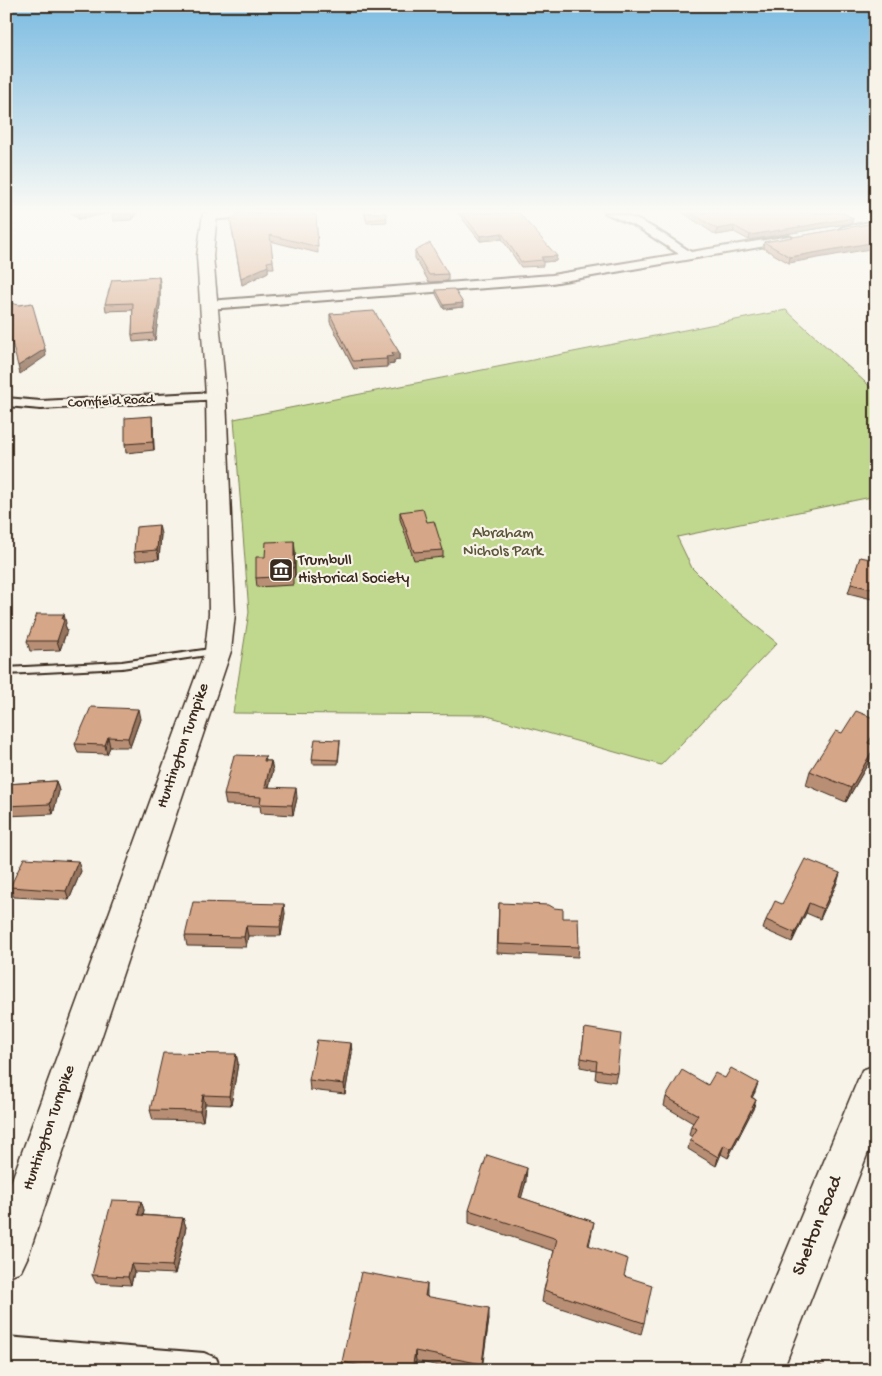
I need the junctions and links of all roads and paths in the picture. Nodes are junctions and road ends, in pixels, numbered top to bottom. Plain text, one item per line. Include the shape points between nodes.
1 (206, 277) edge
2 (552, 277) edge
3 (208, 305) junction
4 (216, 396) junction
5 (6, 402) edge
6 (218, 651) junction
7 (6, 671) edge
8 (876, 1082) edge
9 (6, 1256) edge
10 (6, 1354) edge
11 (204, 1370) edge
12 (760, 1370) edge

1 - 3 main road, Huntington Turnpike
2 - 3 street via 514,283
3 - 4 main road, Huntington Turnpike
4 - 5 street, Cornfield Road via 41,405
4 - 6 main road, Huntington Turnpike via 222,614
6 - 7 lane via 122,665
6 - 9 main road, Huntington Turnpike
8 - 12 main road, Shelton Road
10 - 11 street

